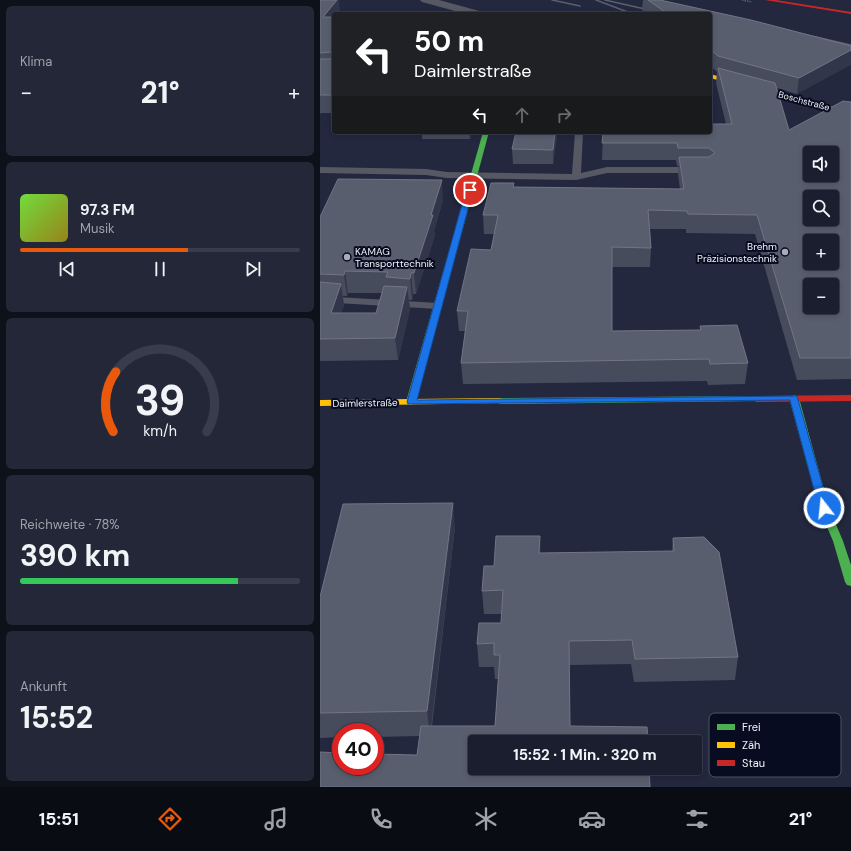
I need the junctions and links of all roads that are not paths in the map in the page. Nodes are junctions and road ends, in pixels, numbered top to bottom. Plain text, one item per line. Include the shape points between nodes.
1 (426, 0) edge
2 (767, 0) edge
3 (471, 12) edge
4 (851, 13) edge
5 (712, 77) edge
6 (851, 114) edge
7 (485, 134) edge
8 (579, 134) edge
9 (320, 170) edge
10 (700, 170) edge
11 (474, 176) junction
12 (576, 177) junction
13 (320, 299) edge
14 (438, 306) junction
15 (794, 398) junction
16 (851, 398) edge
17 (412, 402) junction
18 (320, 403) edge
19 (844, 540) edge
20 (851, 582) edge

1 - 3 street
2 - 4 street
5 - 6 street, Boschstraße
7 - 11 street
8 - 12 lane
9 - 11 lane via 426,172
10 - 12 lane via 607,170
11 - 12 lane
11 - 14 street
13 - 14 lane
14 - 17 street
15 - 16 street, Daimlerstraße
15 - 17 street, Daimlerstraße
15 - 19 street via 824,508
17 - 18 street, Daimlerstraße
19 - 20 street

